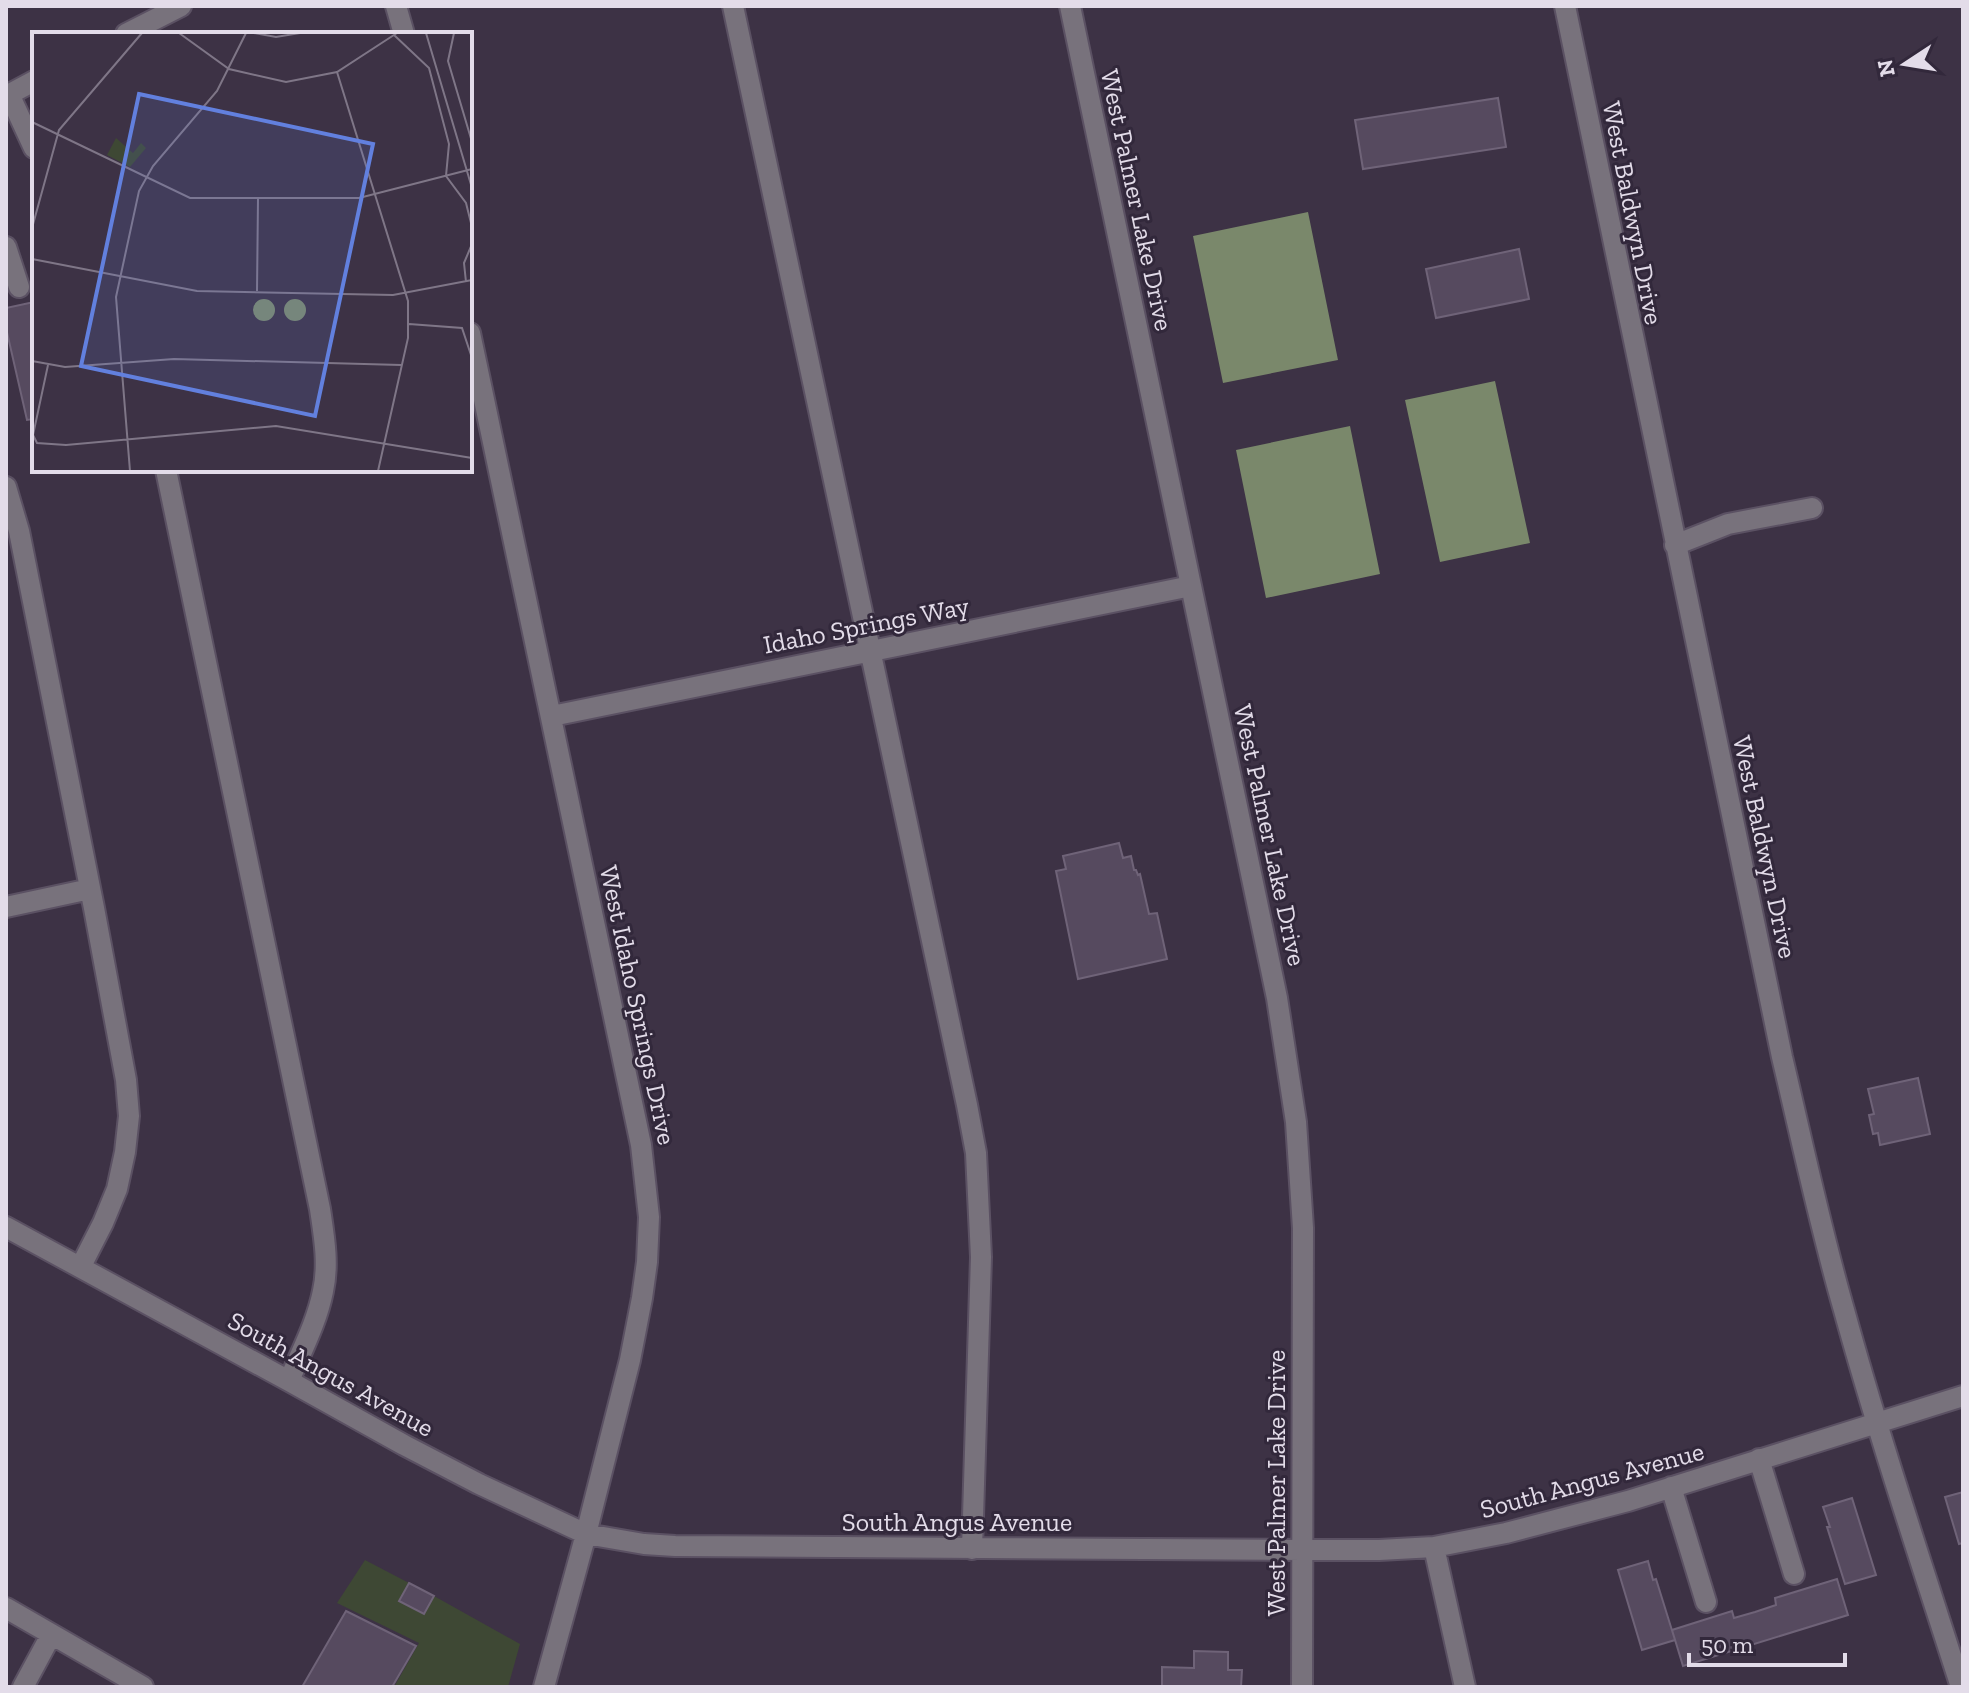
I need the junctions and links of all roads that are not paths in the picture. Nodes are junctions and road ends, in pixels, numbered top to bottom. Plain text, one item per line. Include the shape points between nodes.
1 (181, 6) edge
2 (396, 6) edge
3 (733, 6) edge
4 (1070, 6) edge
5 (1565, 6) edge
6 (130, 32) edge
7 (403, 32) edge
8 (32, 82) edge
9 (8, 95) edge
10 (32, 144) edge
11 (6, 247) edge
12 (20, 287) edge
13 (472, 342) edge
14 (166, 472) edge
15 (6, 487) edge
16 (1812, 508) dead end
17 (1675, 545) junction
18 (1191, 586) junction
19 (869, 650) junction
20 (552, 716) junction
21 (90, 889) junction
22 (6, 907) edge
23 (6, 1227) edge
24 (81, 1266) junction
25 (289, 1381) junction
26 (1963, 1396) edge
27 (1877, 1422) junction
28 (1759, 1459) junction
29 (1671, 1487) junction
30 (586, 1534) junction
31 (1434, 1547) junction
32 (972, 1549) junction
33 (1302, 1550) junction
34 (1794, 1574) dead end
35 (1706, 1602) dead end
36 (6, 1608) edge
37 (51, 1635) junction
38 (23, 1687) edge
39 (143, 1687) edge
40 (544, 1687) edge
41 (1302, 1687) edge
42 (1465, 1687) edge
43 (1961, 1687) edge

1 - 6 street
2 - 7 street
3 - 19 street
4 - 18 street, West Palmer Lake Drive
5 - 17 street, West Baldwyn Drive
8 - 9 street
9 - 10 street
11 - 12 street
13 - 20 street, West Idaho Springs Drive
14 - 25 street via 325,1245 323,1293
15 - 21 street
16 - 17 street via 1728,524
17 - 27 street, West Baldwyn Drive via 1785,1071 1835,1278
18 - 19 street, Idaho Springs Way
18 - 33 street, West Palmer Lake Drive via 1277,998 1296,1122 1303,1228
19 - 20 street, Idaho Springs Way
19 - 32 street via 976,1153 981,1257
20 - 30 street, West Idaho Springs Drive via 641,1145 649,1217 630,1360
21 - 22 street
21 - 24 street via 129,1116 117,1189
23 - 24 street, South Angus Avenue
24 - 25 street, South Angus Avenue
25 - 30 street, South Angus Avenue via 479,1484
26 - 27 street, South Angus Avenue
27 - 28 street, South Angus Avenue
27 - 43 street, West Baldwyn Drive
28 - 29 street, South Angus Avenue
28 - 34 street
29 - 31 street, South Angus Avenue via 1564,1519
29 - 35 street
30 - 32 street, South Angus Avenue via 675,1546
30 - 40 street, West Idaho Springs Drive
31 - 33 street, South Angus Avenue
31 - 42 street
32 - 33 street, South Angus Avenue
33 - 41 street, West Palmer Lake Drive
36 - 37 street
37 - 38 street
37 - 39 street

